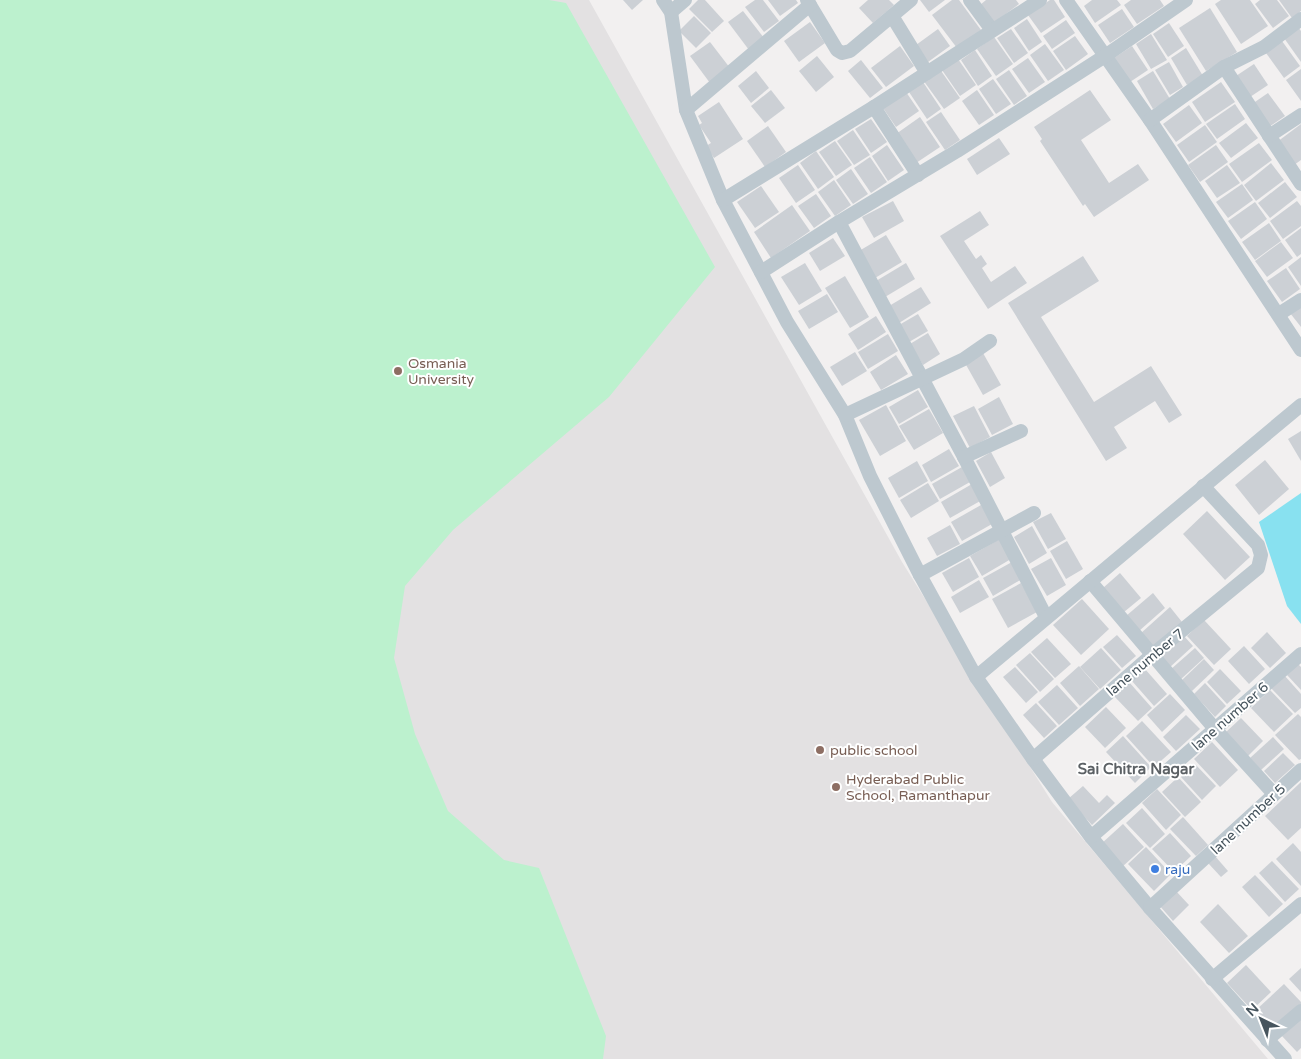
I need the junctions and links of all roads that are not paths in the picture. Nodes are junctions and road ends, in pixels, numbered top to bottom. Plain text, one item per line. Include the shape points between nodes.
1 (663, 0) edge
2 (685, 0) edge
3 (970, 0) edge
4 (1040, 0) edge
5 (1066, 0) edge
6 (808, 2) edge
7 (905, 2) edge
8 (1177, 2) edge
9 (671, 12) junction
10 (892, 16) junction
11 (1301, 19) edge
12 (992, 30) junction
13 (1105, 56) junction
14 (1224, 67) junction
15 (927, 73) junction
16 (874, 107) junction
17 (686, 110) junction
18 (1301, 115) edge
19 (1150, 120) junction
20 (1269, 136) junction
21 (918, 175) junction
22 (1301, 184) edge
23 (723, 200) junction
24 (840, 222) junction
25 (761, 272) junction
26 (1301, 300) edge
27 (1279, 314) junction
28 (990, 341) dead end
29 (1301, 350) edge
30 (922, 378) junction
31 (1301, 405) edge
32 (845, 416) junction
33 (1020, 431) dead end
34 (964, 457) junction
35 (1203, 486) junction
36 (1034, 513) dead end
37 (1001, 530) junction
38 (920, 575) junction
39 (1090, 581) junction
40 (1046, 617) junction
41 (1301, 654) edge
42 (1152, 655) junction
43 (976, 677) junction
44 (1215, 729) junction
45 (1033, 759) junction
46 (1301, 770) edge
47 (1274, 794) junction
48 (1091, 837) junction
49 (1301, 904) edge
50 (1150, 908) junction
51 (1212, 979) junction
52 (1301, 1011) edge
53 (1267, 1040) junction
54 (1285, 1059) edge

1 - 9 street
2 - 9 street
3 - 12 street
4 - 12 street
5 - 13 street
6 - 10 street via 842,53 850,52
6 - 17 street
7 - 10 street
8 - 13 street
9 - 17 street
10 - 15 street
11 - 14 street via 1264,47
12 - 15 street
13 - 19 street
13 - 21 street
14 - 19 street
14 - 20 street
15 - 16 street
16 - 21 street
16 - 23 street
17 - 23 street
18 - 20 street
19 - 27 street
20 - 22 street
21 - 24 street
23 - 25 street
24 - 25 street
24 - 30 street
25 - 32 street via 787,322
26 - 27 street
27 - 29 street
28 - 30 street via 964,359
30 - 32 street
30 - 34 street
31 - 35 street
32 - 38 street via 870,476
33 - 34 street
34 - 37 street
35 - 39 street
35 - 42 street, lane number 7 via 1258,545 1261,555 1258,568
36 - 37 street
37 - 38 street
37 - 40 street
38 - 43 street
39 - 40 street
39 - 42 street
40 - 43 street
41 - 44 street, lane number 6
42 - 44 street
42 - 45 street, lane number 7
43 - 45 street
44 - 47 street
44 - 48 street, lane number 6
45 - 48 street
46 - 47 street, lane number 5
47 - 50 street, lane number 5
48 - 50 street
49 - 51 street
50 - 51 street
51 - 53 street
52 - 53 street
53 - 54 street

